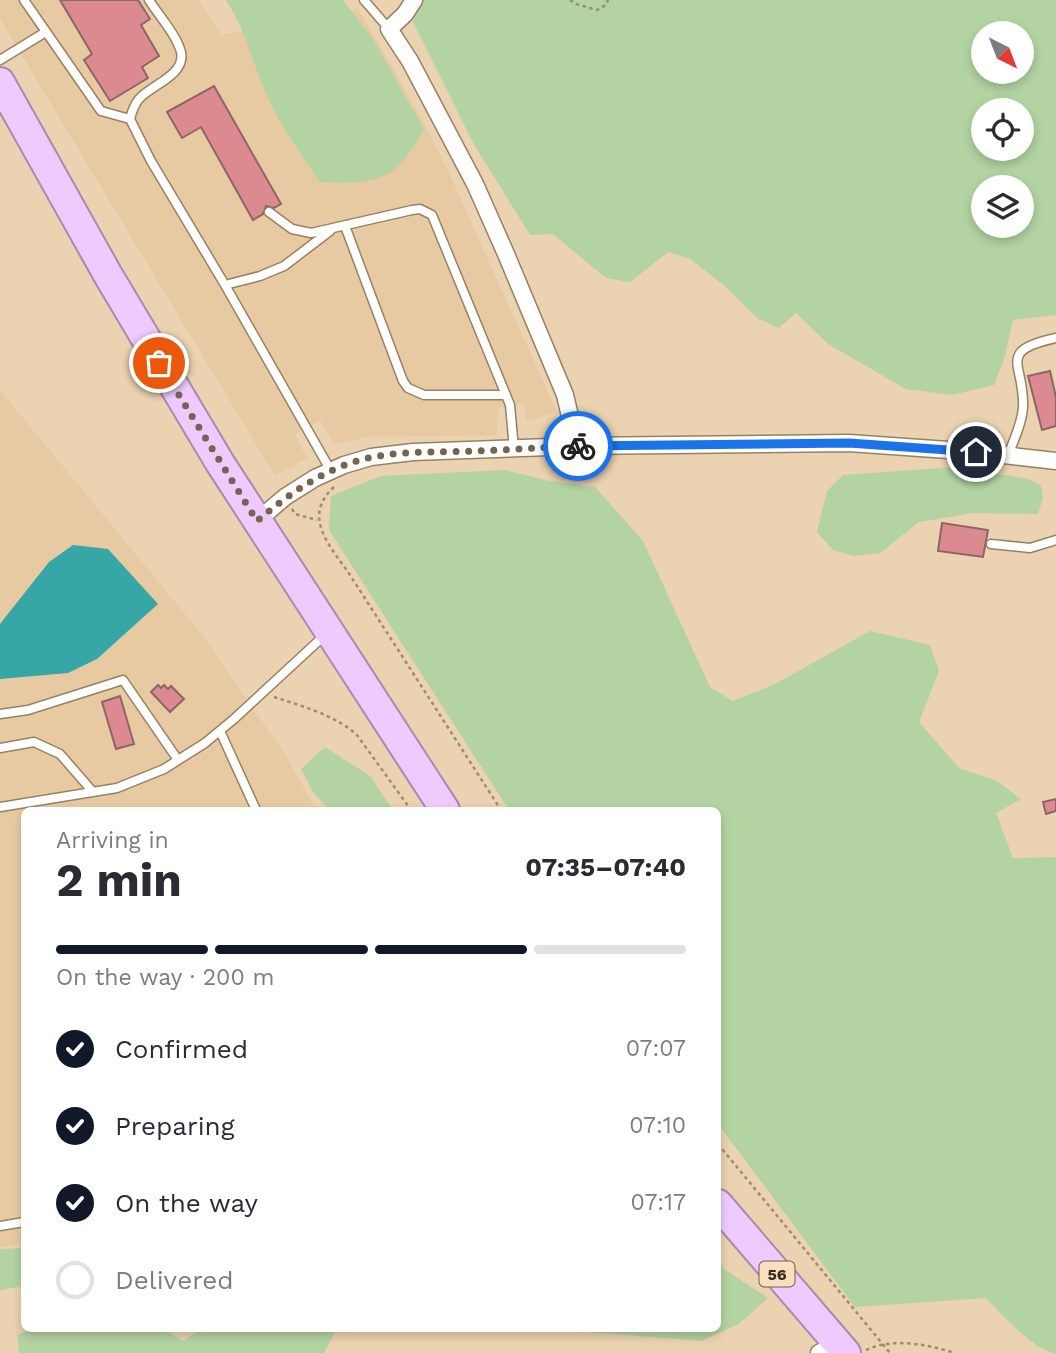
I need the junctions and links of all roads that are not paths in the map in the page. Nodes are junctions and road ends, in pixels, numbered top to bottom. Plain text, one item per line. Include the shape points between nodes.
1 (24, 0) edge
2 (149, 0) edge
3 (364, 0) edge
4 (414, 0) edge
5 (389, 29) junction
6 (44, 33) junction
7 (0, 60) edge
8 (0, 82) edge
9 (130, 119) junction
10 (269, 212) dead end
11 (345, 226) junction
12 (332, 229) junction
13 (225, 285) junction
14 (1056, 338) edge
15 (506, 395) junction
16 (577, 446) junction
17 (514, 449) junction
18 (1008, 455) junction
19 (1056, 461) edge
20 (331, 471) junction
21 (257, 521) junction
22 (1056, 540) edge
23 (991, 544) dead end
24 (328, 632) junction
25 (0, 714) edge
26 (220, 731) junction
27 (0, 748) edge
28 (178, 760) junction
29 (93, 792) junction
30 (0, 807) edge
31 (255, 807) edge
32 (443, 807) edge
33 (721, 1208) edge
34 (21, 1222) edge
35 (0, 1226) edge
36 (840, 1351) edge

1 - 6 lane
2 - 9 lane via 178,44 181,63 141,97
3 - 5 lane
4 - 5 street
5 - 16 street via 491,219 565,395
6 - 7 lane
6 - 9 lane via 101,111
8 - 21 highway via 159,363
9 - 13 lane
10 - 12 lane via 299,232
11 - 12 lane
11 - 15 lane via 408,388 424,395
11 - 15 lane via 412,209 432,215
12 - 13 lane via 284,266
13 - 20 lane
14 - 18 lane via 1025,347 1017,358 1023,408
15 - 17 lane
16 - 17 street
16 - 18 street via 849,443
17 - 20 street via 371,457
18 - 19 street
20 - 21 street via 285,497
21 - 24 highway
22 - 23 lane via 1030,548
24 - 26 lane
24 - 32 highway
25 - 28 lane via 28,710 123,680
26 - 28 lane
26 - 31 lane
27 - 29 lane via 34,743 60,754
28 - 29 lane via 117,788
29 - 30 lane
33 - 36 highway, 56
34 - 35 lane

